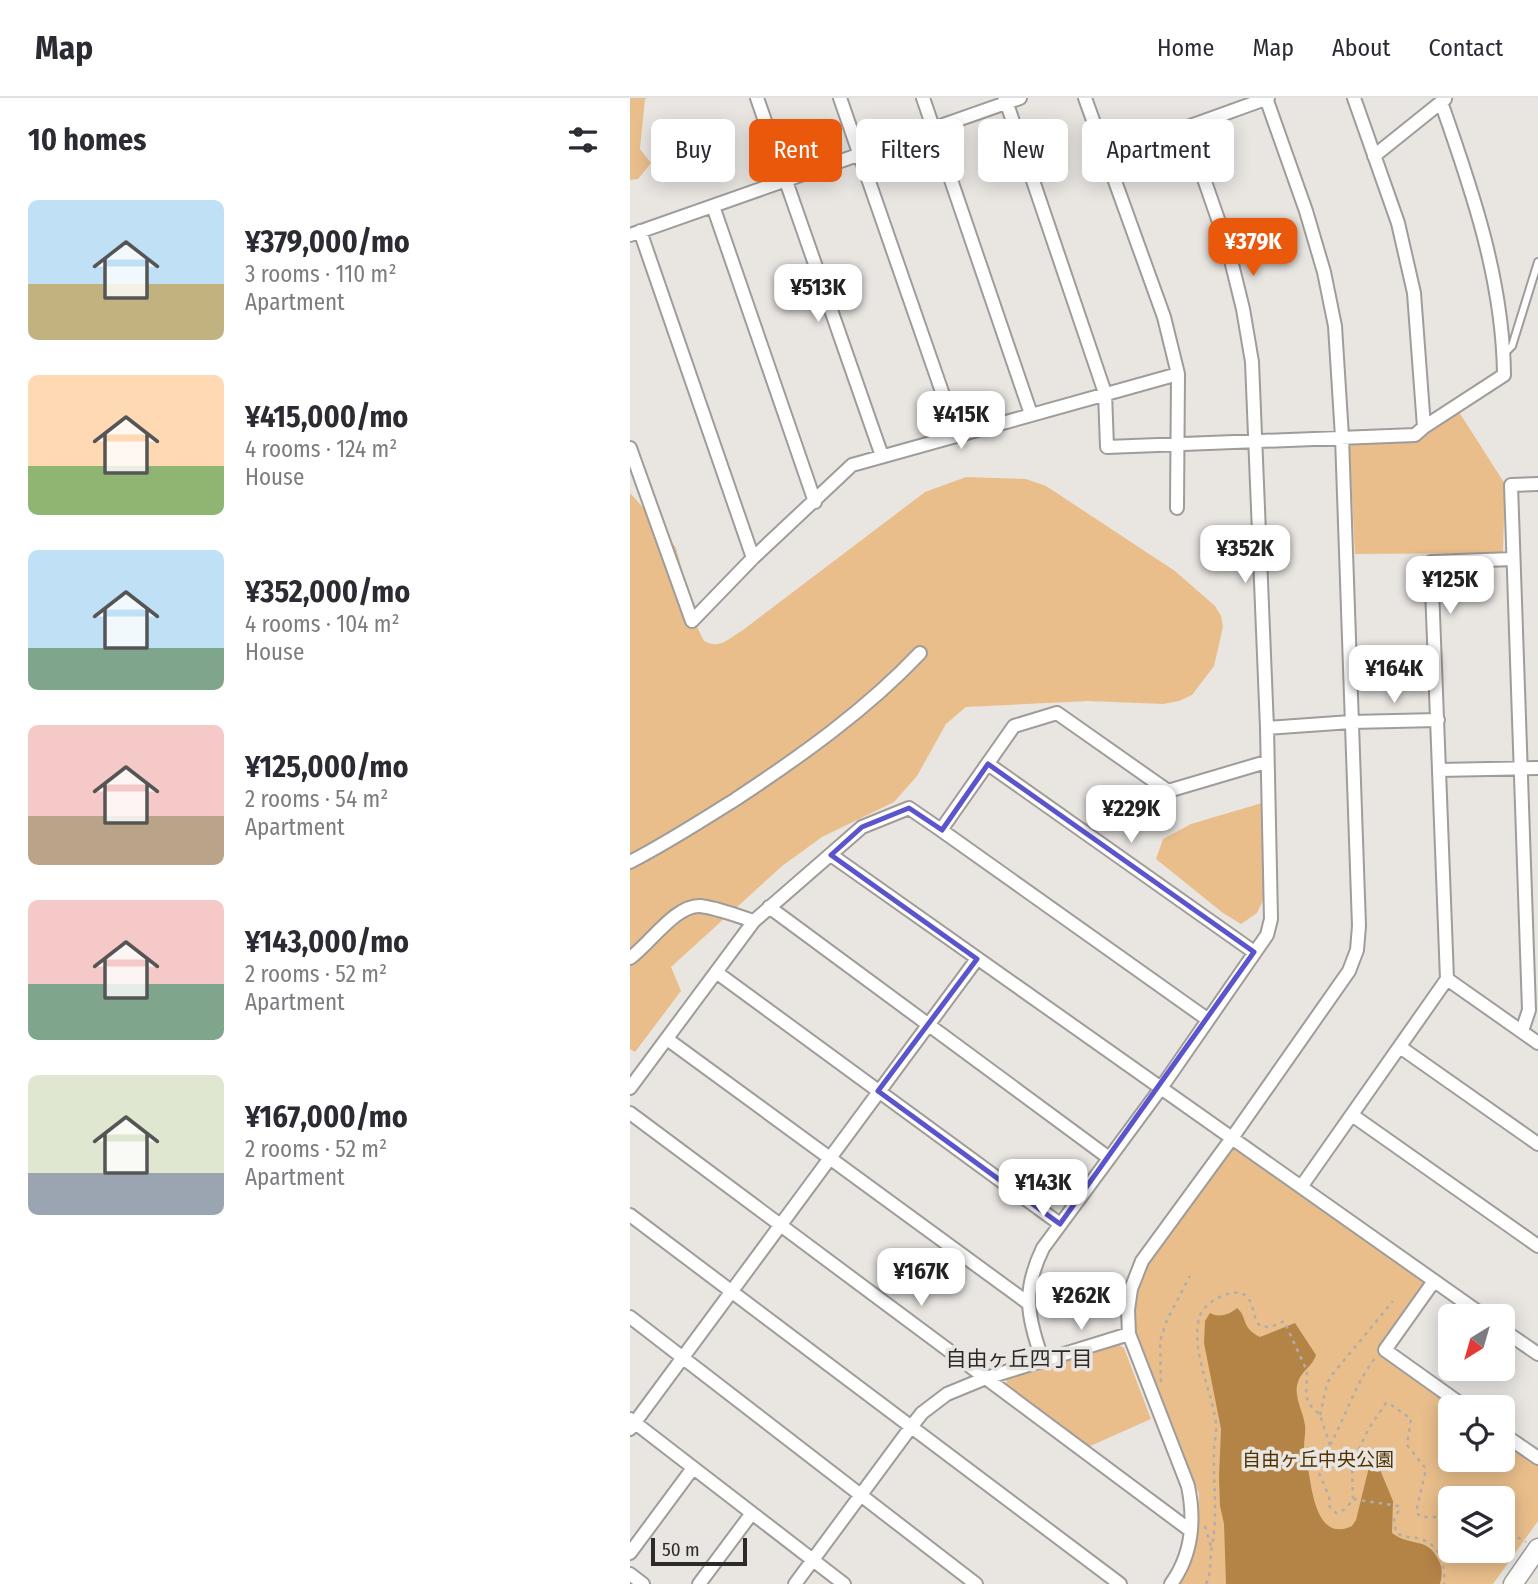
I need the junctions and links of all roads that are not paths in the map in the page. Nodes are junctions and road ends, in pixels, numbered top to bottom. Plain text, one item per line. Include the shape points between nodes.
1 (757, 98) edge
2 (840, 98) edge
3 (923, 98) edge
4 (1020, 98) edge
5 (1085, 98) edge
6 (1266, 98) edge
7 (1354, 98) edge
8 (1006, 100) edge
9 (1443, 100) edge
10 (764, 119) edge
11 (930, 119) edge
12 (956, 119) edge
13 (1093, 119) edge
14 (1208, 119) edge
15 (856, 143) edge
16 (1374, 156) junction
17 (780, 182) edge
18 (787, 182) edge
19 (870, 182) edge
20 (952, 182) edge
21 (1116, 182) edge
22 (1205, 182) edge
23 (713, 206) junction
24 (635, 233) edge
25 (1538, 262) edge
26 (1504, 355) junction
27 (1178, 374) junction
28 (1105, 393) junction
29 (1031, 414) junction
30 (1424, 427) junction
31 (957, 435) junction
32 (1342, 437) junction
33 (1256, 441) junction
34 (1178, 444) junction
35 (630, 448) edge
36 (882, 456) junction
37 (1538, 484) edge
38 (815, 502) junction
39 (1177, 508) dead end
40 (753, 558) junction
41 (1513, 559) junction
42 (920, 653) dead end
43 (1438, 720) junction
44 (1352, 722) junction
45 (1267, 728) junction
46 (1266, 762) junction
47 (988, 764) junction
48 (1521, 768) junction
49 (1538, 768) edge
50 (1439, 770) junction
51 (942, 830) junction
52 (831, 855) junction
53 (630, 862) edge
54 (769, 907) junction
55 (754, 921) junction
56 (1254, 952) junction
57 (630, 958) edge
58 (977, 959) junction
59 (716, 972) junction
60 (1447, 979) junction
61 (1207, 1019) junction
62 (928, 1025) junction
63 (1521, 1031) junction
64 (667, 1039) junction
65 (1538, 1043) edge
66 (1400, 1047) junction
67 (1161, 1087) junction
68 (630, 1088) edge
69 (878, 1091) junction
70 (630, 1112) edge
71 (1352, 1115) junction
72 (1232, 1138) junction
73 (1538, 1144) edge
74 (828, 1158) junction
75 (1109, 1158) junction
76 (1301, 1187) junction
77 (630, 1215) edge
78 (780, 1224) junction
79 (1060, 1224) junction
80 (1538, 1247) edge
81 (1434, 1281) junction
82 (731, 1291) junction
83 (1028, 1303) junction
84 (1467, 1304) edge
85 (630, 1317) edge
86 (1129, 1334) junction
87 (1516, 1338) edge
88 (1538, 1354) edge
89 (683, 1356) junction
90 (1043, 1361) junction
91 (986, 1378) junction
92 (1448, 1395) edge
93 (632, 1423) edge
94 (911, 1427) junction
95 (1515, 1442) edge
96 (1538, 1458) edge
97 (693, 1468) junction
98 (860, 1494) junction
99 (752, 1513) junction
100 (1191, 1531) junction
101 (1537, 1549) edge
102 (630, 1553) edge
103 (813, 1560) junction
104 (630, 1574) edge
105 (643, 1584) edge
106 (699, 1584) edge
107 (795, 1584) edge
108 (844, 1584) edge
109 (976, 1584) edge
110 (1119, 1584) edge
111 (1171, 1584) edge
112 (1513, 1584) edge

1 - 10 street
2 - 15 street
3 - 11 street
4 - 8 street
5 - 13 street
6 - 14 street
6 - 32 street via 1324,272 1335,326
7 - 16 street
8 - 12 street
8 - 28 street
9 - 16 street
9 - 26 street via 1488,249
16 - 30 street via 1398,223 1414,293
17 - 23 street
18 - 36 street
19 - 31 street
20 - 29 street
21 - 27 street via 1164,317
22 - 33 street via 1243,309 1252,362
23 - 24 street
23 - 38 street
24 - 40 street
25 - 26 lane via 1512,346
26 - 30 street via 1504,375
27 - 28 street
27 - 34 street
28 - 29 street
28 - 34 street via 1107,447
29 - 31 street
30 - 32 street via 1415,435
31 - 36 street
32 - 33 street
32 - 44 street
33 - 34 street
33 - 45 street
34 - 39 street
35 - 40 street via 692,621
36 - 38 street via 852,466
37 - 41 street via 1511,485
38 - 40 street
41 - 43 street via 1431,562
41 - 48 street
42 - 53 street via 856,713 782,767 667,844
43 - 44 street
43 - 50 street
44 - 45 street
44 - 72 street via 1357,950 1349,971
45 - 46 street
46 - 47 street via 1168,792 1057,713 1014,726
46 - 56 street via 1271,919 1267,935
47 - 51 street
47 - 56 street
48 - 49 street
48 - 50 street
48 - 63 street via 1529,1010
50 - 60 street
51 - 52 street via 909,808 862,827
51 - 61 street
52 - 54 street
52 - 58 street
54 - 55 street
54 - 62 street
55 - 57 street via 699,906 682,909
55 - 59 street
56 - 61 street
58 - 62 street
58 - 67 street
59 - 64 street
59 - 69 street
60 - 63 street
60 - 66 street
61 - 67 street
62 - 69 street
62 - 75 street
63 - 65 street
64 - 68 street
64 - 74 street
66 - 71 street
66 - 73 street
67 - 72 street
67 - 75 street
69 - 74 street
69 - 79 street
70 - 78 street
71 - 76 street
71 - 80 street
72 - 76 street
72 - 86 street via 1142,1262 1131,1289
74 - 78 street
74 - 83 street
75 - 79 street
76 - 81 street
77 - 82 street
78 - 82 street
78 - 91 street
79 - 83 street via 1036,1264
81 - 84 street
81 - 92 street via 1385,1350
82 - 89 street
82 - 94 street
83 - 90 street
85 - 89 street
86 - 90 street
86 - 100 street via 1188,1486
87 - 88 street
89 - 93 street
89 - 98 street
90 - 91 street
91 - 94 street via 947,1394
91 - 100 street
93 - 97 street
94 - 98 street
94 - 110 street
95 - 96 street
97 - 99 street
97 - 102 street
98 - 103 street
98 - 109 street
99 - 103 street
99 - 106 street
100 - 111 street via 1184,1564
101 - 112 street
103 - 107 street
103 - 108 street
104 - 105 street

